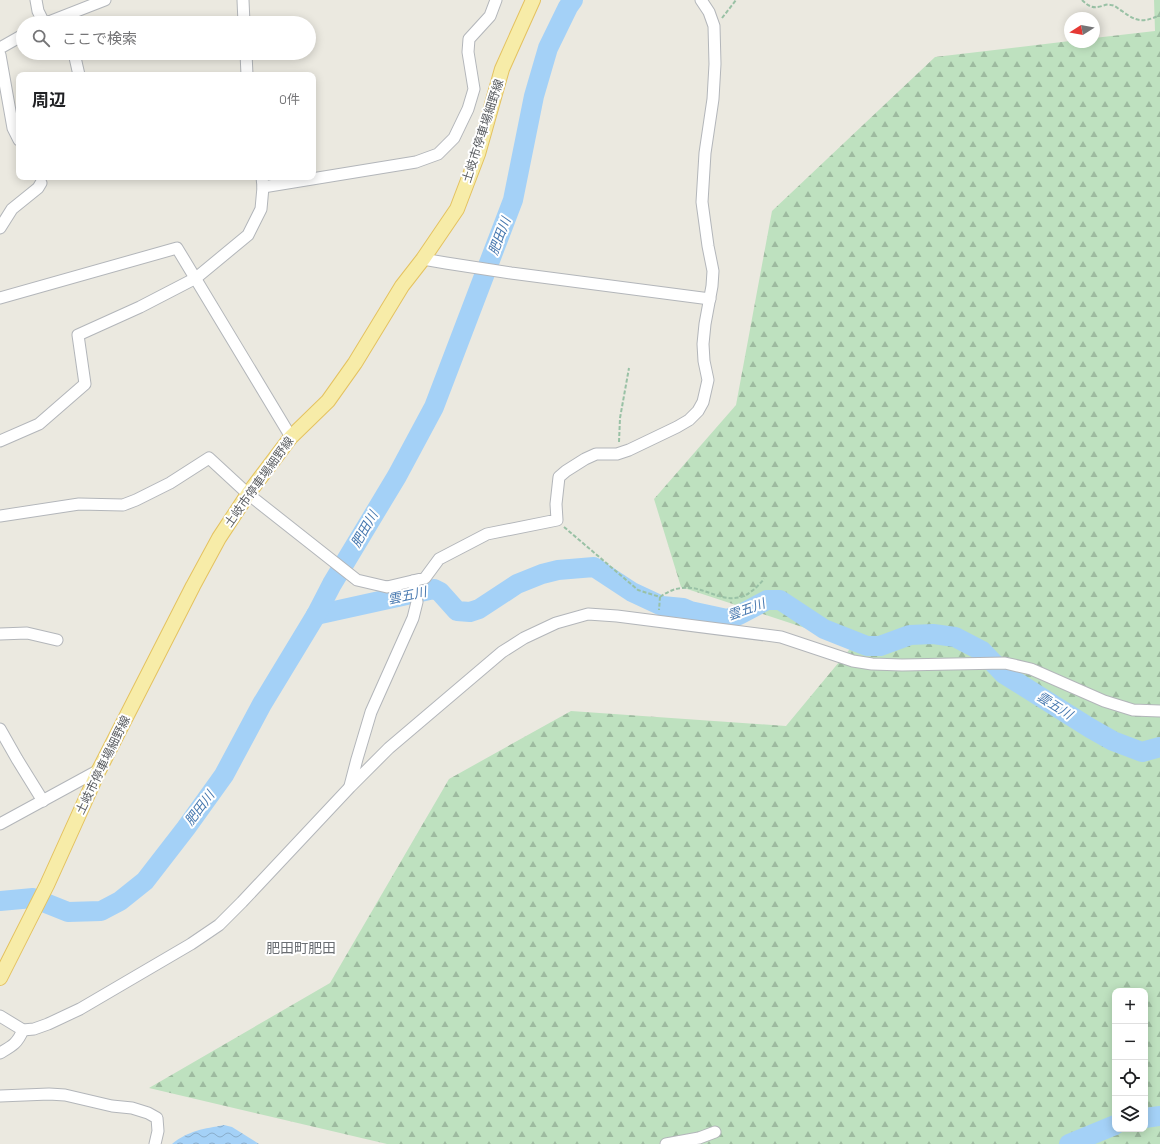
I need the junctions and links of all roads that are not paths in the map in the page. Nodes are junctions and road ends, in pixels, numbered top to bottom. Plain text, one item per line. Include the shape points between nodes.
1 (36, 0) edge
2 (105, 0) edge
3 (244, 0) edge
4 (496, 0) edge
5 (533, 0) edge
6 (700, 0) edge
7 (41, 16) edge
8 (73, 16) edge
9 (244, 16) edge
10 (16, 39) edge
11 (0, 48) edge
12 (0, 56) edge
13 (76, 60) edge
14 (246, 60) edge
15 (78, 72) edge
16 (247, 72) edge
17 (16, 134) edge
18 (316, 175) edge
19 (42, 180) edge
20 (277, 180) edge
21 (262, 182) edge
22 (0, 228) edge
23 (423, 259) junction
24 (196, 278) junction
25 (0, 298) edge
26 (710, 299) junction
27 (290, 437) junction
28 (0, 441) edge
29 (248, 494) junction
30 (0, 516) edge
31 (414, 583) junction
32 (0, 634) edge
33 (57, 640) dead end
34 (1160, 711) edge
35 (0, 729) edge
36 (99, 770) junction
37 (350, 787) junction
38 (43, 800) junction
39 (0, 824) edge
40 (0, 978) edge
41 (0, 1016) edge
42 (23, 1030) junction
43 (0, 1053) edge
44 (0, 1096) edge
45 (715, 1132) dead end
46 (155, 1144) edge
47 (666, 1144) edge

1 - 7 street
2 - 8 street
3 - 9 street
4 - 18 street via 490,16 469,39 468,52 474,89 468,109 454,138 438,154 416,162
5 - 23 main road, 土岐市停車場細野線 via 502,69 478,154 457,209
6 - 26 street via 709,12 714,26 713,99 705,153 702,202 713,271
10 - 11 street
12 - 17 street
13 - 15 street
14 - 16 street
19 - 22 street via 38,188 12,209
20 - 21 street
21 - 24 street via 261,209 248,235
23 - 26 street
23 - 27 main road, 土岐市停車場細野線 via 402,286 355,363 328,401
24 - 25 street via 177,248
24 - 27 street
24 - 28 street via 78,335 85,384 39,424
26 - 31 street via 703,344 708,380 703,402 689,420 629,450 596,454 585,459 559,477 557,520 487,534 439,559 425,578
27 - 29 main road, 土岐市停車場細野線
29 - 30 street via 209,458 170,483 123,505 79,504
29 - 31 street via 357,580 387,588
29 - 36 main road, 土岐市停車場細野線 via 215,545
31 - 37 street via 417,602 413,618 371,712
32 - 33 street via 27,632
34 - 37 street via 1133,710 1104,701 1031,669 1005,663 872,664 853,661 781,637 588,614 556,623 502,652 389,748
35 - 38 street
36 - 38 street
36 - 40 main road, 土岐市停車場細野線
37 - 42 street via 219,925 80,1010 34,1029
38 - 39 street
41 - 42 street
42 - 43 street via 19,1040
44 - 46 street via 65,1095 148,1113 157,1118
45 - 47 street via 699,1138

